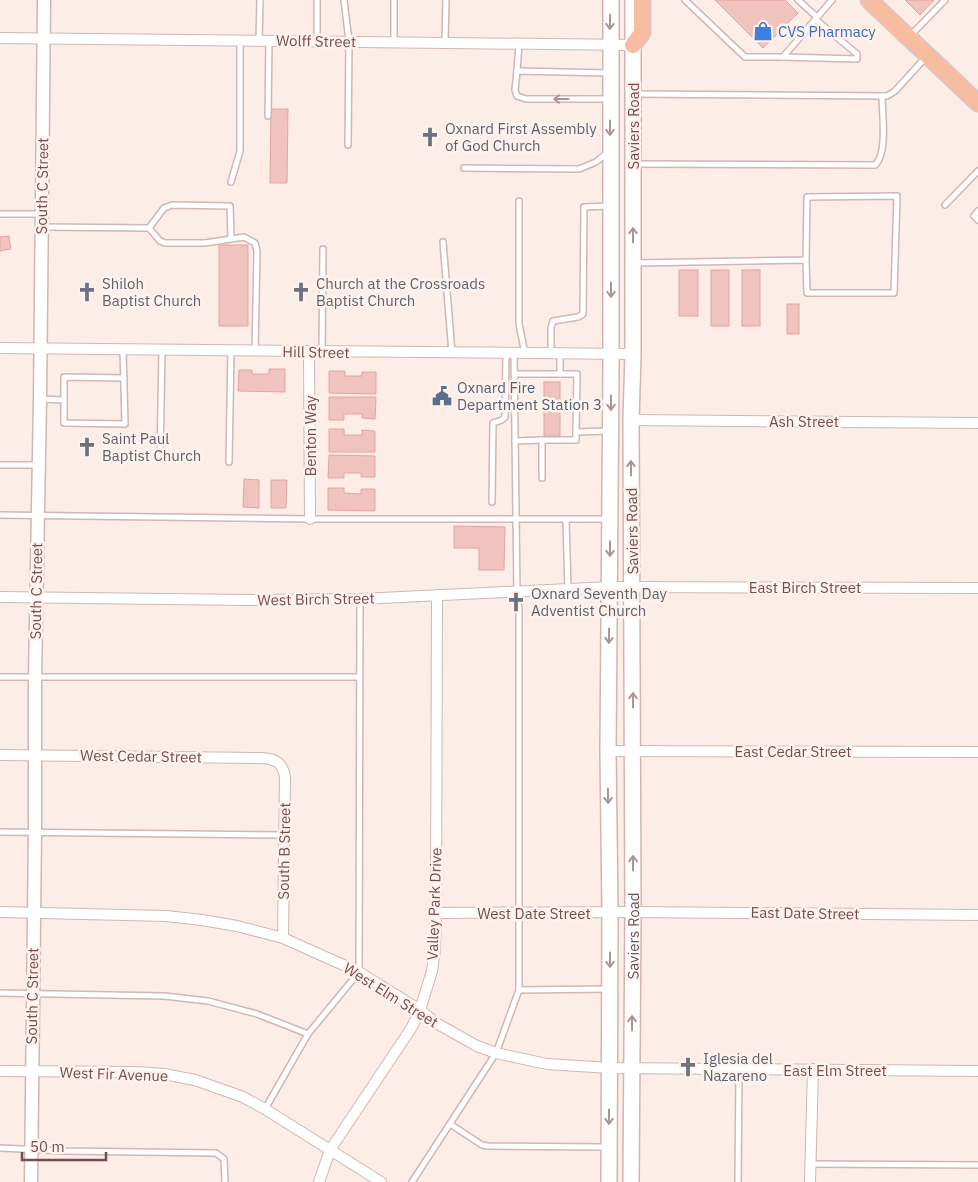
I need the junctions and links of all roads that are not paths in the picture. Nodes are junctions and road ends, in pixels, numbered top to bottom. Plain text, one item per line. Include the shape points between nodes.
1 (44, 0) edge
2 (260, 0) edge
3 (318, 0) edge
4 (344, 0) edge
5 (394, 0) edge
6 (446, 0) edge
7 (611, 0) edge
8 (633, 0) edge
9 (642, 0) edge
10 (798, 0) edge
11 (832, 0) edge
12 (869, 0) edge
13 (944, 0) edge
14 (688, 1) edge
15 (816, 18) junction
16 (909, 37) junction
17 (0, 38) edge
18 (44, 38) junction
19 (240, 40) junction
20 (264, 41) junction
21 (317, 41) junction
22 (349, 41) junction
23 (394, 42) junction
24 (446, 42) junction
25 (519, 43) junction
26 (610, 44) junction
27 (632, 45) junction
28 (928, 55) junction
29 (783, 57) junction
30 (517, 71) junction
31 (610, 73) junction
32 (633, 94) junction
33 (882, 96) junction
34 (610, 99) junction
35 (978, 103) edge
36 (268, 116) dead end
37 (348, 145) dead end
38 (610, 150) junction
39 (632, 164) junction
40 (464, 168) dead end
41 (978, 171) edge
42 (231, 182) dead end
43 (519, 201) dead end
44 (945, 205) dead end
45 (610, 206) junction
46 (978, 211) edge
47 (0, 214) edge
48 (978, 220) edge
49 (42, 221) junction
50 (150, 228) junction
51 (231, 238) junction
52 (443, 242) dead end
53 (323, 249) dead end
54 (806, 260) junction
55 (632, 263) junction
56 (0, 348) edge
57 (40, 349) junction
58 (123, 350) junction
59 (162, 350) junction
60 (231, 351) junction
61 (255, 352) junction
62 (309, 352) junction
63 (322, 352) junction
64 (452, 354) junction
65 (510, 354) junction
66 (525, 354) junction
67 (555, 354) junction
68 (611, 354) junction
69 (633, 354) junction
70 (514, 374) junction
71 (560, 374) junction
72 (124, 378) junction
73 (40, 399) junction
74 (64, 400) junction
75 (631, 420) junction
76 (978, 422) edge
77 (610, 431) junction
78 (576, 432) junction
79 (515, 440) junction
80 (542, 440) junction
81 (160, 459) dead end
82 (229, 462) dead end
83 (0, 464) edge
84 (38, 465) junction
85 (542, 478) dead end
86 (492, 502) dead end
87 (0, 515) edge
88 (37, 515) junction
89 (310, 519) junction
90 (610, 519) junction
91 (516, 520) junction
92 (566, 520) junction
93 (610, 587) junction
94 (632, 587) junction
95 (978, 588) edge
96 (568, 589) junction
97 (517, 592) junction
98 (437, 595) junction
99 (0, 597) edge
100 (36, 597) junction
101 (360, 599) junction
102 (0, 677) edge
103 (35, 677) junction
104 (360, 677) junction
105 (608, 751) junction
106 (633, 751) junction
107 (978, 752) edge
108 (0, 755) edge
109 (35, 755) junction
110 (281, 764) joint
111 (0, 832) edge
112 (35, 832) junction
113 (285, 835) junction
114 (0, 912) edge
115 (33, 912) junction
116 (610, 912) junction
117 (633, 912) junction
118 (436, 913) junction
119 (520, 913) junction
120 (978, 915) edge
121 (283, 938) junction
122 (358, 972) junction
123 (610, 988) junction
124 (519, 990) junction
125 (0, 993) edge
126 (32, 993) junction
127 (420, 1010) junction
128 (308, 1034) junction
129 (496, 1053) junction
130 (610, 1068) junction
131 (632, 1068) junction
132 (739, 1069) junction
133 (813, 1069) junction
134 (978, 1070) edge
135 (0, 1071) edge
136 (32, 1071) junction
137 (266, 1109) junction
138 (450, 1124) junction
139 (609, 1147) junction
140 (0, 1148) edge
141 (30, 1148) junction
142 (330, 1150) junction
143 (810, 1164) junction
144 (978, 1165) edge
145 (31, 1182) edge
146 (225, 1182) edge
147 (319, 1182) edge
148 (380, 1182) edge
149 (412, 1182) edge
150 (609, 1182) edge
151 (631, 1182) edge
152 (738, 1182) edge
153 (810, 1182) edge

1 - 18 street, South C Street
2 - 20 lane
3 - 21 lane
4 - 22 lane
5 - 23 lane
6 - 24 lane
7 -> 26 main road, Saviers Road
8 - 27 main road, Saviers Road
9 - 27 main road via 642,33
10 - 15 lane
11 - 15 lane
12 - 16 main road
13 - 16 lane
14 - 29 lane via 745,57
15 - 29 lane
15 - 29 lane via 857,54 857,59
16 - 28 main road
17 - 18 street, Wolff Street
18 - 19 street, Wolff Street
18 - 49 street, South C Street
19 - 20 street, Wolff Street
19 - 42 lane via 240,151
20 - 21 street, Wolff Street
20 - 36 lane
21 - 22 street, Wolff Street
22 - 23 street, Wolff Street
22 - 37 lane
23 - 24 street, Wolff Street
24 - 25 street, Wolff Street
25 - 26 street, Wolff Street
25 - 30 lane
26 - 27 street, Wolff Street
26 - 31 main road, Saviers Road
27 - 32 main road, Saviers Road
28 - 33 lane via 895,91
28 - 35 main road
30 - 31 lane
34 -> 30 lane via 517,96
31 - 34 main road, Saviers Road
32 - 33 lane
32 - 39 main road, Saviers Road
33 - 39 lane via 883,152 875,165
34 -> 38 main road, Saviers Road
38 - 40 lane via 596,162 579,169
38 - 45 main road, Saviers Road
55 -> 39 main road, Saviers Road
41 - 44 lane
43 - 66 lane via 519,324
45 - 67 lane via 584,207 583,314 553,321
45 -> 68 main road, Saviers Road
46 - 48 lane via 974,216
47 - 49 lane
49 - 50 lane
49 - 57 street, South C Street
50 - 51 lane via 165,243 205,243
50 - 51 lane via 164,208 172,205 230,206
51 - 61 lane via 253,240 257,251
52 - 64 lane
53 - 63 lane
54 - 54 lane via 807,197 897,196 894,293 807,293
54 - 55 lane
55 - 69 main road, Saviers Road
56 - 57 street, Hill Street
57 - 58 street, Hill Street
57 - 73 street, South C Street
58 - 59 street, Hill Street
58 - 72 lane
59 - 60 street, Hill Street
59 - 81 lane
60 - 61 street, Hill Street
60 - 82 lane
61 - 62 street, Hill Street
62 - 63 street, Hill Street
62 - 89 street, Benton Way
63 - 64 street, Hill Street
64 - 65 street, Hill Street
65 - 66 street, Hill Street
65 - 70 lane
65 - 86 lane via 505,418 493,423
66 - 67 street, Hill Street
67 - 68 street, Hill Street
67 - 71 lane
68 - 69 street, Hill Street
68 -> 77 main road, Saviers Road
69 - 75 main road, Saviers Road
70 - 71 lane
70 - 79 lane
71 - 78 lane via 577,374
72 - 74 lane via 64,377
72 - 74 lane via 125,424 64,423
73 - 74 lane
73 - 84 street, South C Street
75 - 76 street, Ash Street
94 -> 75 main road, Saviers Road
77 - 78 lane
77 - 90 main road, Saviers Road
78 - 80 lane via 576,440
79 - 80 lane
79 - 91 lane
80 - 85 lane
83 - 84 lane
84 - 88 street, South C Street
87 - 88 lane
88 - 89 lane
88 - 100 street, South C Street
89 - 91 lane
90 - 92 lane
90 -> 93 main road, Saviers Road
91 - 92 lane
91 - 97 lane
92 - 96 lane
93 - 94 street, West Birch Street
93 - 96 street, West Birch Street
93 -> 105 main road, Saviers Road
94 - 95 street, East Birch Street
106 -> 94 main road, Saviers Road
96 - 97 street, West Birch Street
97 - 98 street, West Birch Street
97 - 119 lane
98 - 101 street, West Birch Street
98 - 118 street, Valley Park Drive
99 - 100 street, West Birch Street
100 - 101 street, West Birch Street
100 - 103 street, South C Street
101 - 104 lane
102 - 103 lane
103 - 104 lane
103 - 109 street, South C Street
104 - 122 lane
105 - 106 street, East Cedar Street
105 -> 116 main road, Saviers Road
106 - 107 street, East Cedar Street
117 -> 106 main road, Saviers Road
108 - 109 street, West Cedar Street
109 - 110 street, West Cedar Street via 271,758
109 - 112 street, South C Street
110 - 113 street, South B Street via 285,778
111 - 112 lane
112 - 113 lane
112 - 115 street, South C Street
113 - 121 street, South B Street
114 - 115 street, West Elm Street
115 - 121 street, West Elm Street via 166,916 237,926
115 - 126 street, South C Street
116 - 117 street, West Date Street
116 - 119 street, West Date Street
116 -> 123 main road, Saviers Road
117 - 120 street, East Date Street
131 -> 117 main road, Saviers Road
118 - 119 street, West Date Street
118 - 127 street, Valley Park Drive via 432,971
119 - 124 lane
121 - 122 street, West Elm Street
122 - 127 street, West Elm Street
122 - 128 lane
123 - 124 lane
123 - 130 main road, Saviers Road
124 - 129 lane
125 - 126 lane
126 - 128 lane via 164,996 208,1001 257,1014
126 - 136 street, South C Street
127 - 129 street, West Elm Street via 436,1024
127 - 142 street, Valley Park Drive
128 - 137 lane
129 - 130 street, West Elm Street via 547,1064
129 - 138 lane
130 - 131 street, West Elm Street
130 -> 139 main road, Saviers Road
131 - 132 street, East Elm Street
131 - 151 main road, Saviers Road
132 - 133 street, East Elm Street
132 - 152 lane
133 - 134 street, East Elm Street
133 - 143 street
135 - 136 street, West Fir Avenue
136 - 137 street, West Fir Avenue via 164,1074 216,1086
136 - 141 street, South C Street
137 - 142 street, West Fir Avenue
138 - 139 lane via 488,1146
138 - 149 lane
139 - 150 main road, Saviers Road
140 - 141 lane
141 - 145 street, South C Street
141 - 146 lane via 216,1153 224,1158
142 - 147 street, Valley Park Drive
142 - 148 street, West Fir Avenue
143 - 144 lane
143 - 153 street

